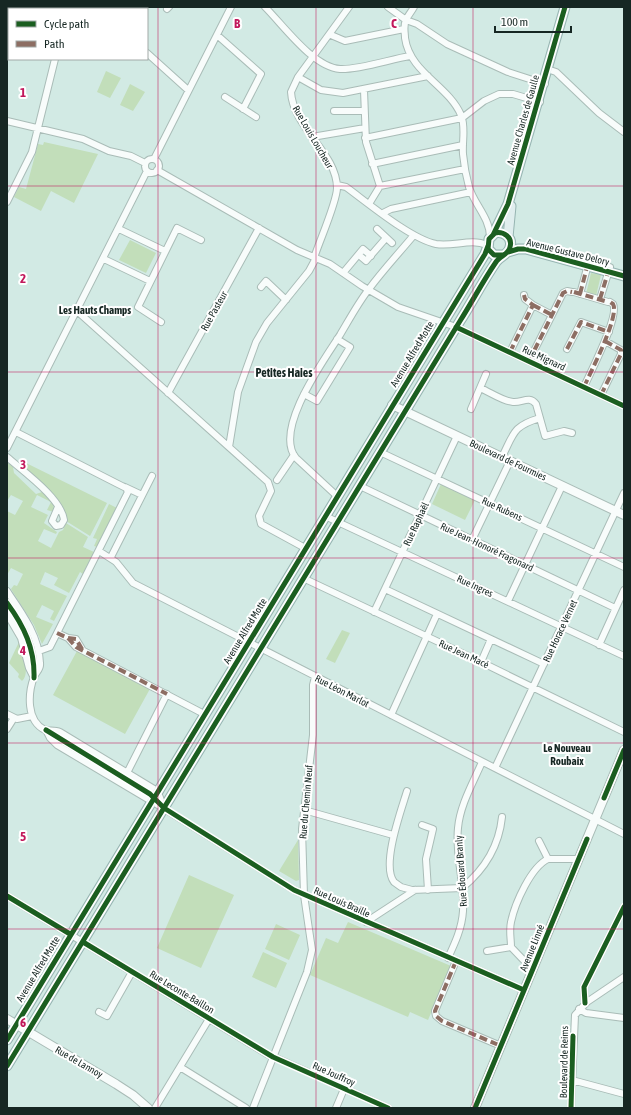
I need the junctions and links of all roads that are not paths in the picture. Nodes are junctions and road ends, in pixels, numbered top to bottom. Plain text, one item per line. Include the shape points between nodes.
1 (231, 7) edge
2 (265, 7) edge
3 (349, 7) edge
4 (388, 7) edge
5 (414, 7) edge
6 (565, 7) edge
7 (569, 7) edge
8 (406, 20) junction
9 (404, 29) junction
10 (217, 34) junction
11 (330, 35) junction
12 (148, 54) edge
13 (410, 56) junction
14 (314, 58) junction
15 (55, 60) edge
16 (549, 69) junction
17 (428, 76) junction
18 (298, 77) junction
19 (544, 84) junction
20 (188, 90) junction
21 (364, 90) junction
22 (225, 97) dead end
23 (539, 102) junction
24 (244, 109) junction
25 (364, 110) junction
26 (334, 111) dead end
27 (256, 118) dead end
28 (462, 118) junction
29 (7, 121) edge
30 (365, 128) junction
31 (38, 129) junction
32 (624, 131) edge
33 (312, 137) junction
34 (365, 138) junction
35 (463, 144) junction
36 (154, 159) junction
37 (146, 163) junction
38 (372, 164) junction
39 (465, 169) junction
40 (157, 170) junction
41 (148, 171) junction
42 (337, 185) junction
43 (380, 186) junction
44 (471, 192) junction
45 (7, 202) edge
46 (369, 204) junction
47 (383, 213) junction
48 (484, 217) junction
49 (502, 218) junction
50 (259, 228) junction
51 (119, 229) junction
52 (377, 229) dead end
53 (414, 235) junction
54 (497, 237) junction
55 (386, 238) junction
56 (201, 240) dead end
57 (392, 243) dead end
58 (165, 251) junction
59 (505, 254) junction
60 (315, 258) junction
61 (104, 259) junction
62 (588, 263) junction
63 (609, 269) junction
64 (624, 271) edge
65 (343, 273) junction
66 (624, 276) edge
67 (150, 281) junction
68 (261, 287) dead end
69 (369, 289) junction
70 (576, 293) junction
71 (524, 295) dead end
72 (600, 299) junction
73 (286, 300) junction
74 (533, 305) junction
75 (77, 311) junction
76 (552, 315) junction
77 (161, 322) dead end
78 (442, 322) junction
79 (456, 327) junction
80 (609, 332) junction
81 (337, 339) junction
82 (605, 341) junction
83 (567, 349) dead end
84 (510, 352) junction
85 (529, 361) junction
86 (486, 374) dead end
87 (584, 387) junction
88 (480, 388) junction
89 (168, 393) junction
90 (304, 394) junction
91 (601, 395) junction
92 (392, 405) junction
93 (624, 406) edge
94 (471, 408) dead end
95 (405, 411) junction
96 (540, 418) junction
97 (16, 432) junction
98 (572, 433) dead end
99 (457, 436) junction
100 (229, 447) junction
101 (7, 448) edge
102 (380, 452) junction
103 (294, 455) junction
104 (7, 457) edge
105 (502, 457) junction
106 (510, 461) junction
107 (152, 476) dead end
108 (437, 478) junction
109 (277, 480) dead end
110 (360, 486) junction
111 (562, 486) junction
112 (126, 489) junction
113 (624, 493) edge
114 (142, 495) junction
115 (337, 496) junction
116 (490, 503) junction
117 (58, 507) dead end
118 (616, 511) junction
119 (420, 515) junction
120 (624, 515) edge
121 (325, 516) junction
122 (337, 522) junction
123 (542, 528) junction
124 (472, 540) junction
125 (305, 548) junction
126 (99, 551) junction
127 (402, 552) junction
128 (596, 553) junction
129 (110, 557) junction
130 (525, 565) junction
131 (624, 567) edge
132 (303, 578) junction
133 (385, 589) junction
134 (579, 590) junction
135 (624, 590) edge
136 (7, 591) edge
137 (508, 601) junction
138 (615, 608) junction
139 (374, 612) junction
140 (7, 614) edge
141 (437, 614) junction
142 (562, 626) junction
143 (57, 633) junction
144 (427, 637) junction
145 (491, 640) junction
146 (248, 643) junction
147 (599, 644) junction
148 (260, 649) junction
149 (38, 651) junction
150 (624, 656) edge
151 (481, 662) junction
152 (544, 664) junction
153 (316, 677) junction
154 (34, 678) junction
155 (533, 688) junction
156 (167, 694) junction
157 (7, 714) edge
158 (204, 714) junction
159 (390, 715) junction
160 (32, 716) junction
161 (14, 718) junction
162 (7, 729) edge
163 (46, 730) junction
164 (624, 732) edge
165 (624, 750) edge
166 (482, 762) junction
167 (621, 764) edge
168 (495, 768) junction
169 (127, 773) junction
170 (157, 791) junction
171 (407, 791) dead end
172 (150, 802) junction
173 (164, 808) junction
174 (304, 810) junction
175 (502, 817) dead end
176 (595, 819) junction
177 (422, 825) dead end
178 (624, 834) edge
179 (393, 835) junction
180 (539, 841) dead end
181 (548, 859) junction
182 (578, 859) junction
183 (462, 888) junction
184 (415, 890) junction
185 (428, 890) junction
186 (304, 895) junction
187 (8, 898) edge
188 (624, 907) edge
189 (366, 922) junction
190 (70, 934) junction
191 (83, 942) junction
192 (511, 947) junction
193 (486, 951) dead end
194 (448, 958) junction
195 (456, 961) junction
196 (533, 970) junction
197 (132, 972) junction
198 (624, 977) edge
199 (524, 990) junction
200 (585, 1003) junction
201 (579, 1009) junction
202 (99, 1012) dead end
203 (624, 1018) edge
204 (209, 1019) junction
205 (7, 1020) edge
206 (16, 1025) junction
207 (28, 1032) junction
208 (7, 1040) edge
209 (501, 1046) junction
210 (273, 1057) junction
211 (7, 1066) edge
212 (180, 1067) junction
213 (572, 1080) junction
214 (344, 1089) junction
215 (624, 1094) edge
216 (148, 1108) edge
217 (155, 1108) edge
218 (246, 1108) edge
219 (253, 1108) edge
220 (336, 1108) edge
221 (388, 1108) edge
222 (475, 1108) edge
223 (572, 1108) edge

1 - 10 street
2 - 14 street
3 - 11 street, Rue Louis Loucheur
4 - 8 street
5 - 8 street
6 - 16 main road, Avenue Charles de Gaulle
7 - 16 main road, Avenue Charles de Gaulle
8 - 9 street
8 - 19 street via 417,24 447,44 504,70
9 - 11 street via 345,41
9 - 13 street
10 - 20 street
10 - 24 street via 262,74
11 - 14 street, Rue Louis Loucheur
12 - 20 street
13 - 14 street via 343,69 326,65
13 - 17 street
14 - 18 street, Rue Louis Loucheur
15 - 31 street
16 - 19 main road, Avenue Charles de Gaulle
16 - 32 street via 560,75 599,113
17 - 21 street
17 - 28 street via 448,96
18 - 21 street via 330,92 348,93
18 - 33 street, Rue Louis Loucheur via 292,89 293,102
19 - 23 main road, Avenue Charles de Gaulle
20 - 36 street
21 - 25 street
22 - 24 street
23 - 28 street via 513,94 499,94
23 - 49 main road, Avenue Charles de Gaulle
23 - 54 main road, Avenue Charles de Gaulle via 512,201
24 - 27 street
25 - 26 street
25 - 30 street
28 - 34 street
28 - 35 street
29 - 31 street
30 - 33 street
30 - 34 street
31 - 37 street via 87,141
31 - 45 street via 28,161
33 - 42 street, Rue Louis Loucheur via 331,166
34 - 38 street
35 - 38 street
35 - 39 street
36 - 37 street via 149,159
36 - 40 street via 158,164
37 - 41 street
38 - 43 street
39 - 43 street
39 - 44 street
40 - 41 street via 152,173
40 - 50 street
41 - 51 street
42 - 46 street via 346,187
42 - 60 street
43 - 46 street
44 - 47 street via 391,209
44 - 48 street
46 - 47 street
47 - 53 street
48 - 49 street via 493,222
48 - 54 street
49 - 54 main road, Avenue Charles de Gaulle
50 - 60 street
50 - 89 street, Rue Pasteur
51 - 58 street
51 - 61 street
52 - 55 street
53 - 54 street via 441,245 477,242
53 - 69 street
54 - 59 main road via 511,245
54 - 59 main road via 490,251 494,255
54 - 62 main road, Avenue Gustave Delory
54 - 78 main road, Avenue Alfred Motte
55 - 57 street
55 - 65 street via 366,261 358,254
56 - 58 street via 177,228
58 - 67 street
59 - 62 main road, Avenue Gustave Delory via 526,249
59 - 79 main road via 496,263
60 - 65 street
60 - 73 street via 309,271
61 - 67 street
61 - 75 street
62 - 63 main road, Avenue Gustave Delory
62 - 70 street
63 - 64 main road, Avenue Gustave Delory
63 - 66 main road, Avenue Gustave Delory
63 - 72 street
65 - 69 street
67 - 77 street via 138,307
68 - 73 street via 266,281
69 - 78 street via 401,308
69 - 81 street
70 - 72 street
70 - 76 street via 563,293
71 - 74 street
72 - 80 street via 609,302 615,308
73 - 100 street via 256,342 238,392
74 - 76 street
74 - 84 street
75 - 89 street
75 - 97 street
76 - 85 street
78 - 79 street, Avenue Alfred Motte
78 - 92 main road, Avenue Alfred Motte
79 - 84 street, Rue Mignard
79 - 95 main road
80 - 82 street
80 - 83 street via 581,322
81 - 90 street
81 - 90 street via 350,347 346,354 317,402
82 - 87 street
82 - 91 street via 621,350
84 - 85 street, Rue Mignard
85 - 87 street, Rue Mignard
86 - 88 street
87 - 91 street, Rue Mignard
88 - 94 street
88 - 96 street via 512,402 531,400 536,404
89 - 100 street
90 - 103 street via 290,438
91 - 93 street, Rue Mignard
92 - 95 street, Boulevard de Fourmies
92 - 115 main road, Avenue Alfred Motte
95 - 99 street, Boulevard de Fourmies
95 - 102 main road
96 - 98 street via 545,436 566,430
96 - 105 street via 517,427
97 - 101 street
97 - 112 street
99 - 105 street, Boulevard de Fourmies
99 - 108 street, Rue Raphaël
100 - 125 street via 270,484 271,492 259,516 261,524
102 - 108 street, Rue Rubens
102 - 110 main road
103 - 109 street
103 - 115 street
104 - 117 street via 54,500
105 - 106 street, Boulevard de Fourmies
106 - 111 street, Boulevard de Fourmies
106 - 116 street
107 - 114 street
108 - 116 street, Rue Rubens
108 - 119 street, Rue Raphaël
110 - 119 street, Rue Jean-Honoré Fragonard
110 - 122 main road
111 - 118 street, Boulevard de Fourmies
111 - 123 street
112 - 114 street
112 - 126 street via 127,495
113 - 118 street, Rue Horace Vernet
114 - 129 street
115 - 121 main road, Avenue Alfred Motte
116 - 123 street, Rue Rubens
116 - 124 street
118 - 120 street, Boulevard de Fourmies
118 - 128 street, Rue Horace Vernet
119 - 124 street, Rue Jean-Honoré Fragonard
119 - 127 street, Rue Raphaël
121 - 122 street, Rue Ingres
121 - 125 main road, Avenue Alfred Motte
122 - 127 street, Rue Ingres
122 - 132 main road
123 - 128 street, Rue Rubens
123 - 130 street
124 - 130 street, Rue Jean-Honoré Fragonard
125 - 146 main road, Avenue Alfred Motte
126 - 129 street, Rue Léon Marlot
126 - 143 street
127 - 133 street, Rue Raphaël
127 - 137 street, Rue Ingres
128 - 131 street, Rue Rubens
128 - 134 street, Rue Horace Vernet
129 - 146 street, Rue Léon Marlot via 133,583
130 - 134 street, Rue Jean-Honoré Fragonard
130 - 137 street
132 - 139 street, Rue Jean Macé
132 - 148 main road
133 - 139 street, Rue Raphaël
133 - 141 street
134 - 138 street, Rue Jean-Honoré Fragonard
134 - 142 street, Rue Horace Vernet
135 - 138 street
136 - 149 street via 29,626
137 - 142 street, Rue Ingres
138 - 147 street
139 - 144 street, Rue Jean Macé
140 - 154 street via 21,638 28,667
141 - 144 street
141 - 145 street
142 - 147 street, Rue Ingres
142 - 152 street, Rue Horace Vernet
143 - 149 street via 49,648
143 - 156 street via 68,638 76,647
144 - 151 street, Rue Jean Macé
144 - 159 street
145 - 151 street
145 - 152 street
146 - 148 street, Rue Léon Marlot
146 - 158 main road, Avenue Alfred Motte
147 - 150 street, Rue Ingres
148 - 153 street, Rue Léon Marlot
148 - 173 main road
149 - 154 street via 40,666
151 - 155 street, Rue Jean Macé
152 - 155 street, Rue Horace Vernet
153 - 159 street, Rue Léon Marlot
153 - 174 street, Rue du Chemin Neuf via 313,685 313,735
154 - 160 street via 30,700
155 - 164 street, Rue Jean Macé
155 - 168 street, Rue Horace Vernet
156 - 158 street
156 - 169 street
157 - 161 street
158 - 170 main road, Avenue Alfred Motte
159 - 166 street, Rue Léon Marlot
160 - 161 street
160 - 163 street, Rue Louis Braille via 37,724
161 - 162 street
163 - 169 street via 60,732
163 - 172 street, Rue Louis Braille via 57,745
165 - 167 street, Avenue Linné
166 - 168 street, Rue Léon Marlot
166 - 183 street, Rue Édouard Branly via 463,806 458,825
167 - 176 street, Avenue Linné
168 - 176 street, Rue Léon Marlot
169 - 170 street
170 - 172 main road, Avenue Alfred Motte
170 - 173 street
171 - 179 street
172 - 173 street, Rue Louis Braille
172 - 190 main road, Avenue Alfred Motte
173 - 186 street, Rue Louis Braille
173 - 191 main road
174 - 179 street
174 - 186 street, Rue du Chemin Neuf
175 - 183 street via 500,833 490,856
176 - 178 street, Rue Léon Marlot
176 - 182 street, Avenue Linné
177 - 185 street via 433,829 426,859
179 - 184 street via 389,866 391,877 398,885
180 - 181 street
181 - 182 street
181 - 192 street via 533,871 516,907 510,923
182 - 196 street, Avenue Linné
183 - 185 street
183 - 194 street, Rue Édouard Branly via 461,924
184 - 185 street
184 - 189 street
186 - 189 street, Rue Louis Braille
186 - 210 street, Rue du Chemin Neuf via 312,947 311,960
187 - 190 street, Rue Leconte-Baillon
188 - 200 street via 585,984
189 - 194 street, Rue Louis Braille
190 - 191 street, Rue Leconte-Baillon
190 - 206 main road, Avenue Alfred Motte
191 - 197 street, Rue Leconte-Baillon
191 - 207 main road
192 - 193 street
192 - 196 street
194 - 195 street, Rue Louis Braille
195 - 199 street, Rue Louis Braille
195 - 209 street via 435,1011 436,1016 442,1021
196 - 199 street, Avenue Linné
197 - 202 street via 107,1016
197 - 204 street, Rue Leconte-Baillon
198 - 200 street, Boulevard de Reims
199 - 209 street, Avenue Linné
200 - 201 street, Boulevard de Reims
201 - 203 street via 586,1013
201 - 213 street, Boulevard de Reims via 574,1019
204 - 210 street, Rue Leconte-Baillon
204 - 212 street
205 - 206 street, Rue de Lannoy
206 - 207 street, Rue de Lannoy
206 - 208 main road, Avenue Alfred Motte
207 - 211 main road
207 - 216 street, Rue de Lannoy via 129,1092
209 - 222 street, Avenue Linné
210 - 214 street, Rue Jouffroy
210 - 219 street, Rue du Chemin Neuf
212 - 217 street
212 - 218 street
213 - 215 street
213 - 223 street, Boulevard de Reims
214 - 220 street
214 - 221 street, Rue Jouffroy

